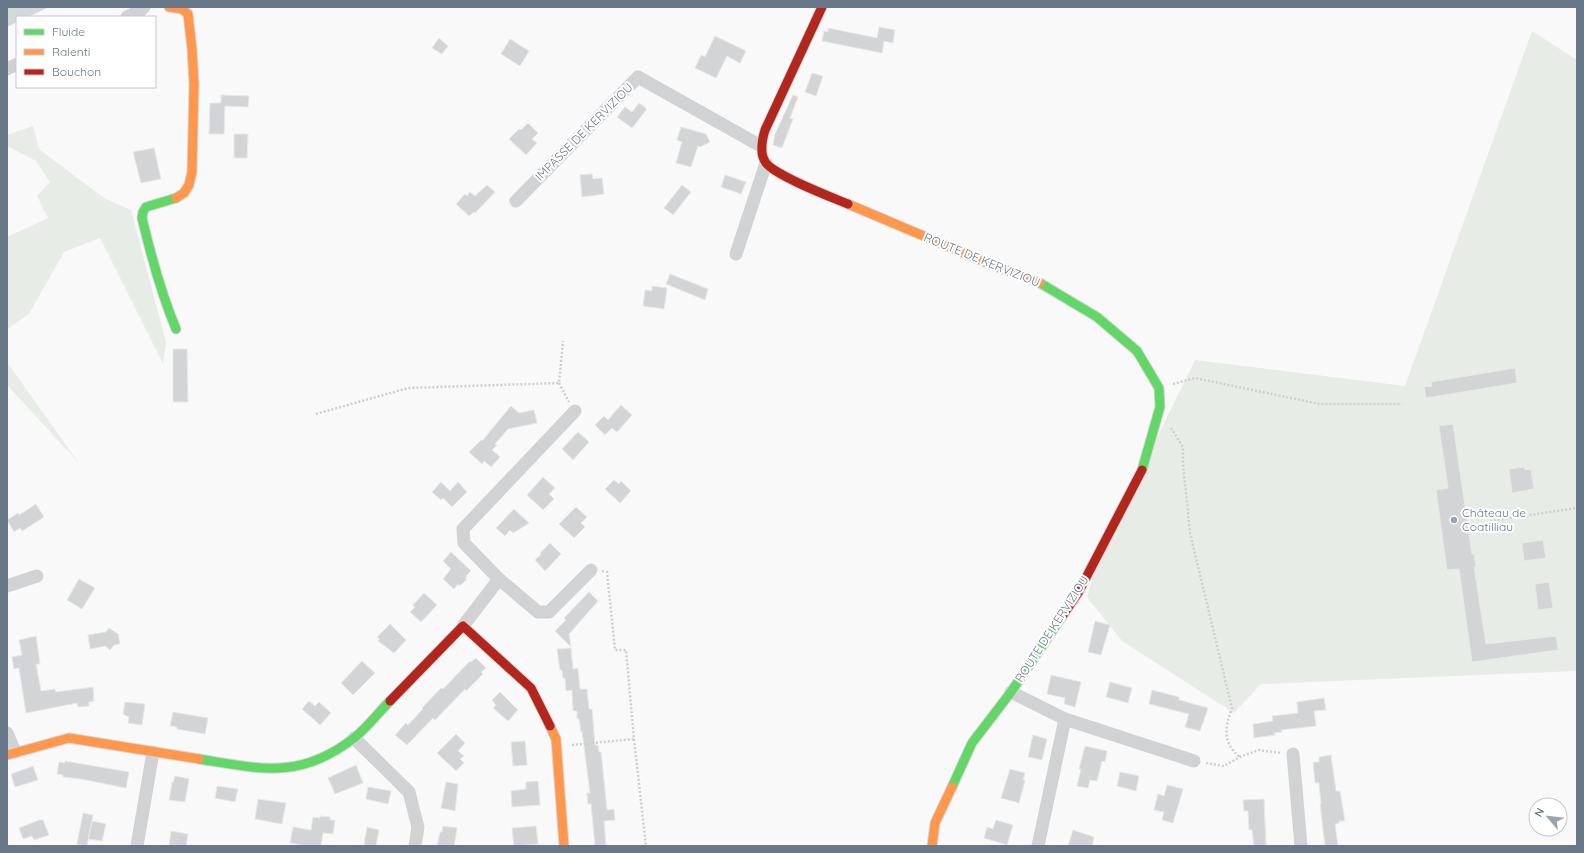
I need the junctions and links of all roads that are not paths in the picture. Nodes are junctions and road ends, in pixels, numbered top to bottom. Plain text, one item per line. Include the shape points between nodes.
1 (144, 7) edge
2 (169, 7) edge
3 (822, 7) edge
4 (129, 16) edge
5 (16, 64) edge
6 (7, 69) edge
7 (761, 146) junction
8 (766, 163) junction
9 (516, 201) dead end
10 (736, 254) dead end
11 (176, 329) dead end
12 (575, 411) road end
13 (591, 570) road end
14 (37, 576) dead end
15 (499, 579) junction
16 (7, 586) edge
17 (463, 626) junction
18 (1011, 692) junction
19 (1065, 719) junction
20 (7, 733) edge
21 (354, 738) junction
22 (153, 752) junction
23 (11, 754) edge
24 (1293, 754) road end
25 (1194, 761) road end
26 (137, 846) edge
27 (416, 846) edge
28 (564, 846) edge
29 (932, 846) edge
30 (1038, 846) edge
31 (1300, 846) edge

1 - 4 street
2 - 11 street via 182,9 188,14 193,47 194,114 191,180 181,196 146,207 142,218 162,294
3 - 7 street via 765,130
5 - 6 street
7 - 8 street
7 - 9 street, IMPASSE DE KERVIZIOU via 638,77
8 - 10 street
8 - 18 street, ROUTE DE KERVIZIOU via 812,189 985,262 1037,281 1097,317 1137,351 1160,388 1159,409 1144,466 1078,593
12 - 15 street via 463,529 464,543
13 - 15 street via 549,612 538,612
14 - 16 street
15 - 17 street
17 - 21 street
17 - 28 street via 531,688 556,739
18 - 19 street
18 - 29 street, ROUTE DE KERVIZIOU via 972,744 935,823
19 - 25 street
19 - 30 street
20 - 23 street
21 - 22 street via 317,761 289,768 261,769
21 - 27 street via 409,792 418,827
22 - 23 street via 69,738
22 - 26 street
24 - 31 street

